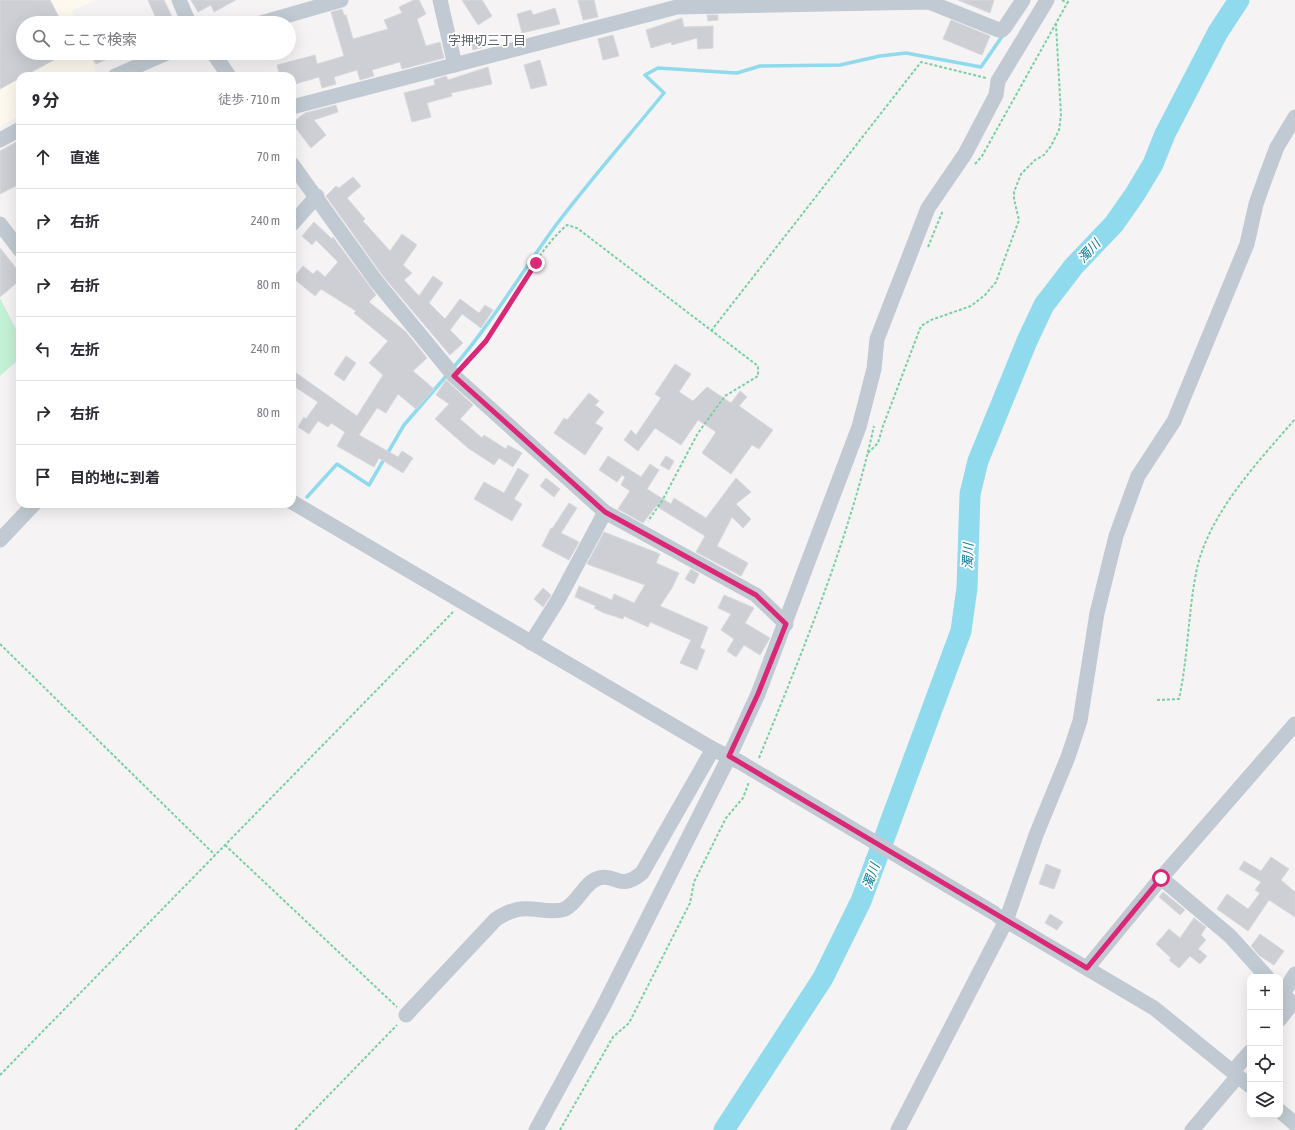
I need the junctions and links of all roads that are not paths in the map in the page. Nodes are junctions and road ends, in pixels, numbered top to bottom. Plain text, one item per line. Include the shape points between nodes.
1 (179, 0) edge
2 (342, 0) edge
3 (440, 0) edge
4 (1023, 0) edge
5 (1047, 0) edge
6 (839, 2) edge
7 (680, 3) edge
8 (186, 16) edge
9 (286, 16) edge
10 (151, 60) edge
11 (217, 60) edge
12 (455, 65) junction
13 (124, 72) edge
14 (226, 72) edge
15 (296, 106) edge
16 (1295, 117) edge
17 (16, 130) edge
18 (0, 140) edge
19 (296, 169) edge
20 (317, 196) junction
21 (296, 220) edge
22 (0, 224) edge
23 (15, 233) edge
24 (296, 504) edge
25 (30, 508) edge
26 (605, 512) junction
27 (0, 540) edge
28 (786, 624) junction
29 (531, 643) junction
30 (1295, 724) edge
31 (713, 749) junction
32 (734, 759) junction
33 (1161, 878) junction
34 (1000, 917) junction
35 (1087, 968) junction
36 (1264, 974) edge
37 (1295, 974) edge
38 (1283, 992) edge
39 (1283, 994) edge
40 (406, 1015) road end
41 (1283, 1015) edge
42 (1247, 1056) edge
43 (1235, 1073) junction
44 (1247, 1083) edge
45 (1283, 1114) edge
46 (1295, 1124) edge
47 (536, 1130) edge
48 (898, 1130) edge
49 (1192, 1130) edge

1 - 8 street
2 - 9 street
3 - 12 street
4 - 6 street via 1002,30 929,2
5 - 28 street via 998,81 996,95 965,154 928,208 877,339 874,369 859,427
6 - 7 street
7 - 12 street
10 - 13 street
11 - 14 street
12 - 15 street
16 - 34 street via 1278,147 1266,176 1256,204 1247,244 1174,421 1138,476 1116,536 1097,612 1080,721 1068,757
17 - 18 street
19 - 20 street
20 - 21 street
20 - 26 street via 376,281 454,376
22 - 23 street
24 - 29 street
25 - 27 street
26 - 28 street via 756,595
26 - 29 street via 558,600
28 - 32 street
29 - 31 street
30 - 33 street
31 - 32 street
31 - 40 street via 642,873 631,881 620,882 604,877 595,879 564,909 523,909 510,911 496,919
32 - 34 street, bridge
32 - 47 street
33 - 35 street
33 - 36 street via 1230,936
34 - 35 street
34 - 48 street via 914,1102
35 - 43 street via 1154,1008
37 - 38 street
39 - 41 street via 1291,1005
42 - 43 street
43 - 44 street
43 - 49 street
45 - 46 street

